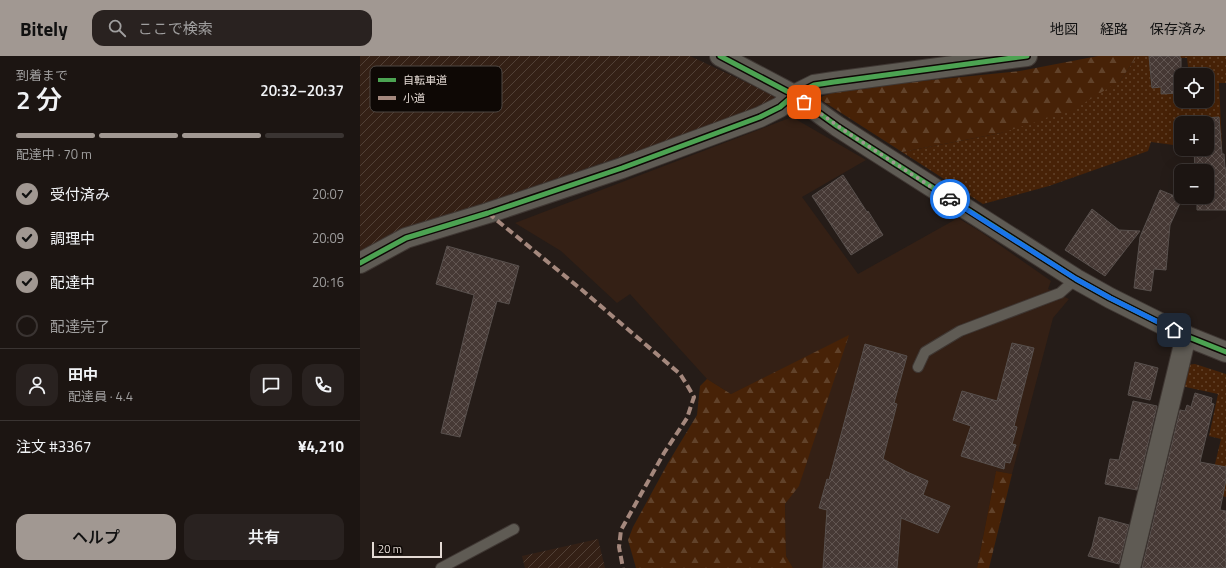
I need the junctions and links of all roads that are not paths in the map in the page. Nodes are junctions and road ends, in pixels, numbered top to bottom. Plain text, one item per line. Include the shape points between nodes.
1 (720, 56) edge
2 (1027, 56) edge
3 (794, 95) junction
4 (360, 263) edge
5 (1076, 279) junction
6 (1186, 336) junction
7 (1226, 352) edge
8 (918, 367) dead end
9 (514, 530) dead end
10 (441, 568) edge
11 (1130, 568) edge

1 - 3 street
2 - 3 street via 814,85
3 - 4 street via 780,107 760,117 622,168 406,238
3 - 5 street via 837,126
5 - 6 street
5 - 8 lane via 1060,293 960,331 925,352
6 - 7 street
6 - 11 street
9 - 10 lane

